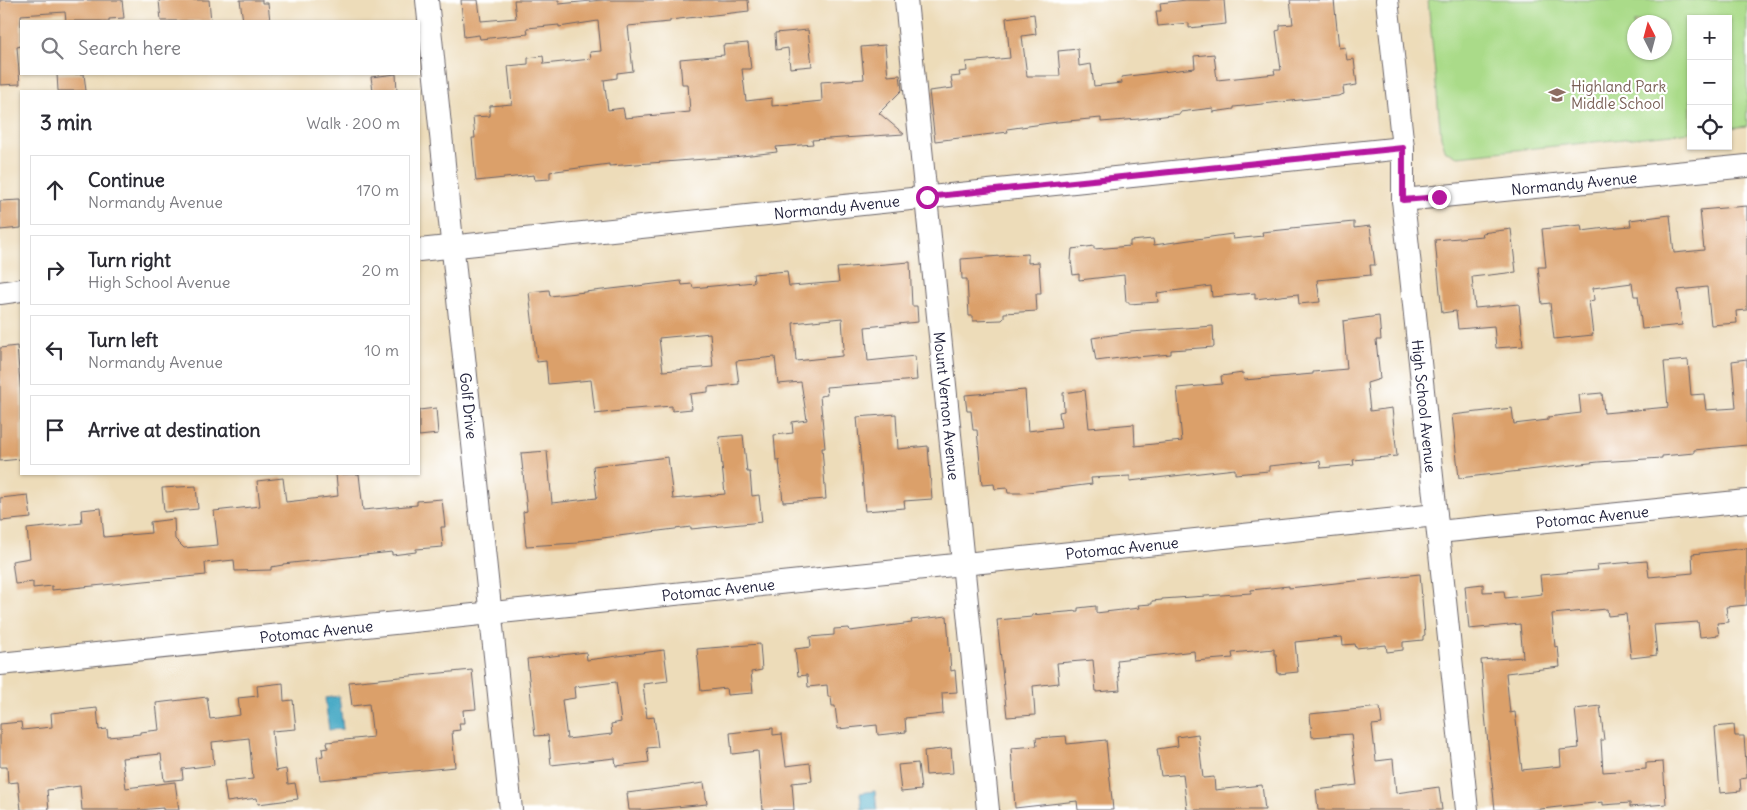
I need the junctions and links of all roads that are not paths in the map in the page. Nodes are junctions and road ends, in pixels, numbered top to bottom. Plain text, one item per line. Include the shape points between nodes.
1 (426, 0) edge
2 (906, 0) edge
3 (1388, 0) edge
4 (1403, 148) junction
5 (1747, 166) edge
6 (927, 197) junction
7 (1403, 200) junction
8 (453, 246) junction
9 (420, 250) edge
10 (20, 290) edge
11 (0, 293) edge
12 (1747, 501) edge
13 (1437, 523) junction
14 (963, 565) junction
15 (491, 613) junction
16 (0, 664) edge
17 (511, 810) edge
18 (988, 810) edge
19 (1467, 810) edge

1 - 8 street, Golf Drive
2 - 6 street, Mount Vernon Avenue
3 - 4 street, High School Avenue
4 - 6 street, Normandy Avenue
4 - 7 street, High School Avenue
5 - 7 street, Normandy Avenue
6 - 8 street, Normandy Avenue
6 - 14 street, Mount Vernon Avenue
7 - 13 street, High School Avenue
8 - 9 street, Normandy Avenue
8 - 15 street, Golf Drive
10 - 11 street
12 - 13 street, Potomac Avenue
13 - 14 street, Potomac Avenue
13 - 19 street, High School Avenue
14 - 15 street, Potomac Avenue
14 - 18 street, Mount Vernon Avenue
15 - 16 street, Potomac Avenue
15 - 17 street, Golf Drive

